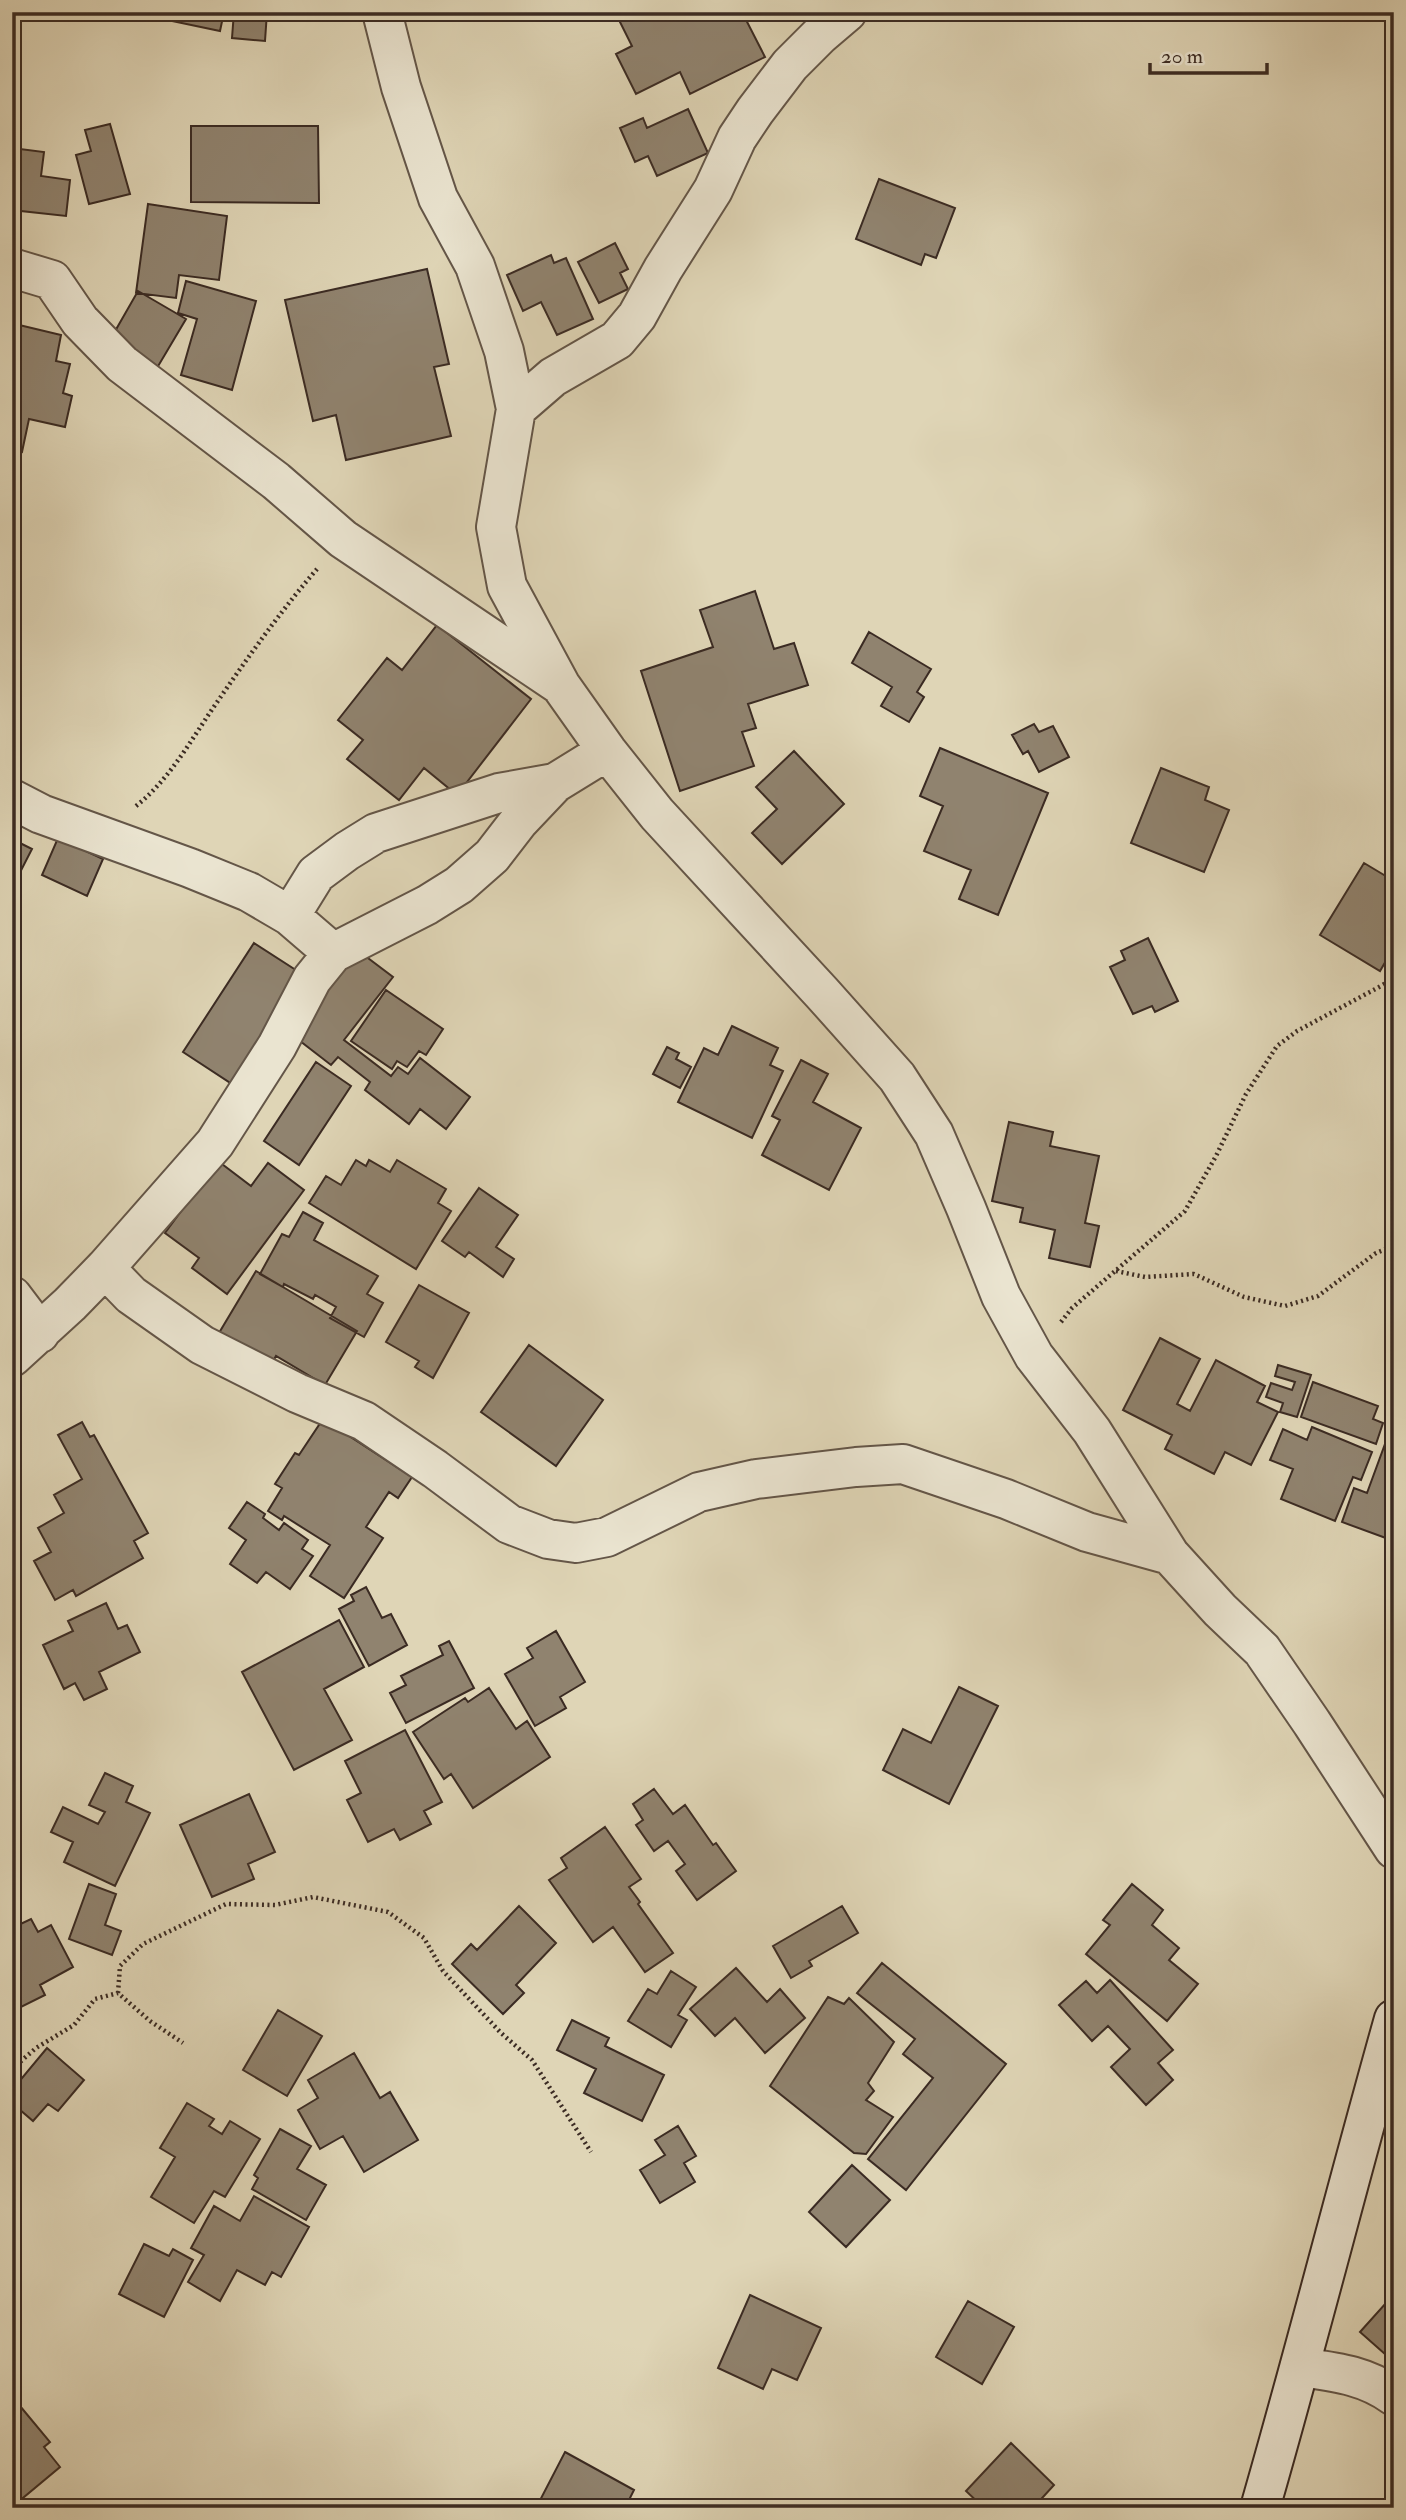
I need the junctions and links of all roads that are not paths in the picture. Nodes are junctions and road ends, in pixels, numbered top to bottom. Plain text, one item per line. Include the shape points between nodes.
1 (382, 12) edge
2 (847, 12) edge
3 (12, 268) edge
4 (516, 409) junction
5 (561, 686) junction
6 (607, 751) junction
7 (555, 783) junction
8 (12, 799) edge
9 (290, 916) junction
10 (334, 953) junction
11 (104, 1268) junction
12 (12, 1296) edge
13 (26, 1345) edge
14 (1170, 1555) junction
15 (1394, 1849) edge
16 (1394, 2019) edge
17 (1300, 2367) junction
18 (1394, 2396) edge
19 (1260, 2508) edge

1 - 4 street via 438,198 475,266 504,351
2 - 4 street via 790,65 755,111 713,190 637,316 617,340 553,377
3 - 5 street via 52,280 80,321 122,364 276,481 343,539
4 - 5 street via 496,527 508,586
5 - 6 street
6 - 7 street
6 - 14 street via 665,823 897,1077 934,1134 1001,1296 1034,1356 1092,1431
7 - 9 street via 499,793 376,833 316,874
7 - 10 street via 492,856 459,885
8 - 9 street via 249,892
9 - 10 street
10 - 11 street via 312,979 277,1046 215,1143
11 - 13 street
11 - 14 street via 131,1295 202,1345 364,1422 509,1524 548,1539 576,1543 607,1537 699,1492 756,1479 903,1464 1087,1532
12 - 13 street
14 - 15 street via 1262,1650
16 - 17 street
17 - 18 street via 1346,2374 1377,2384
17 - 19 street

